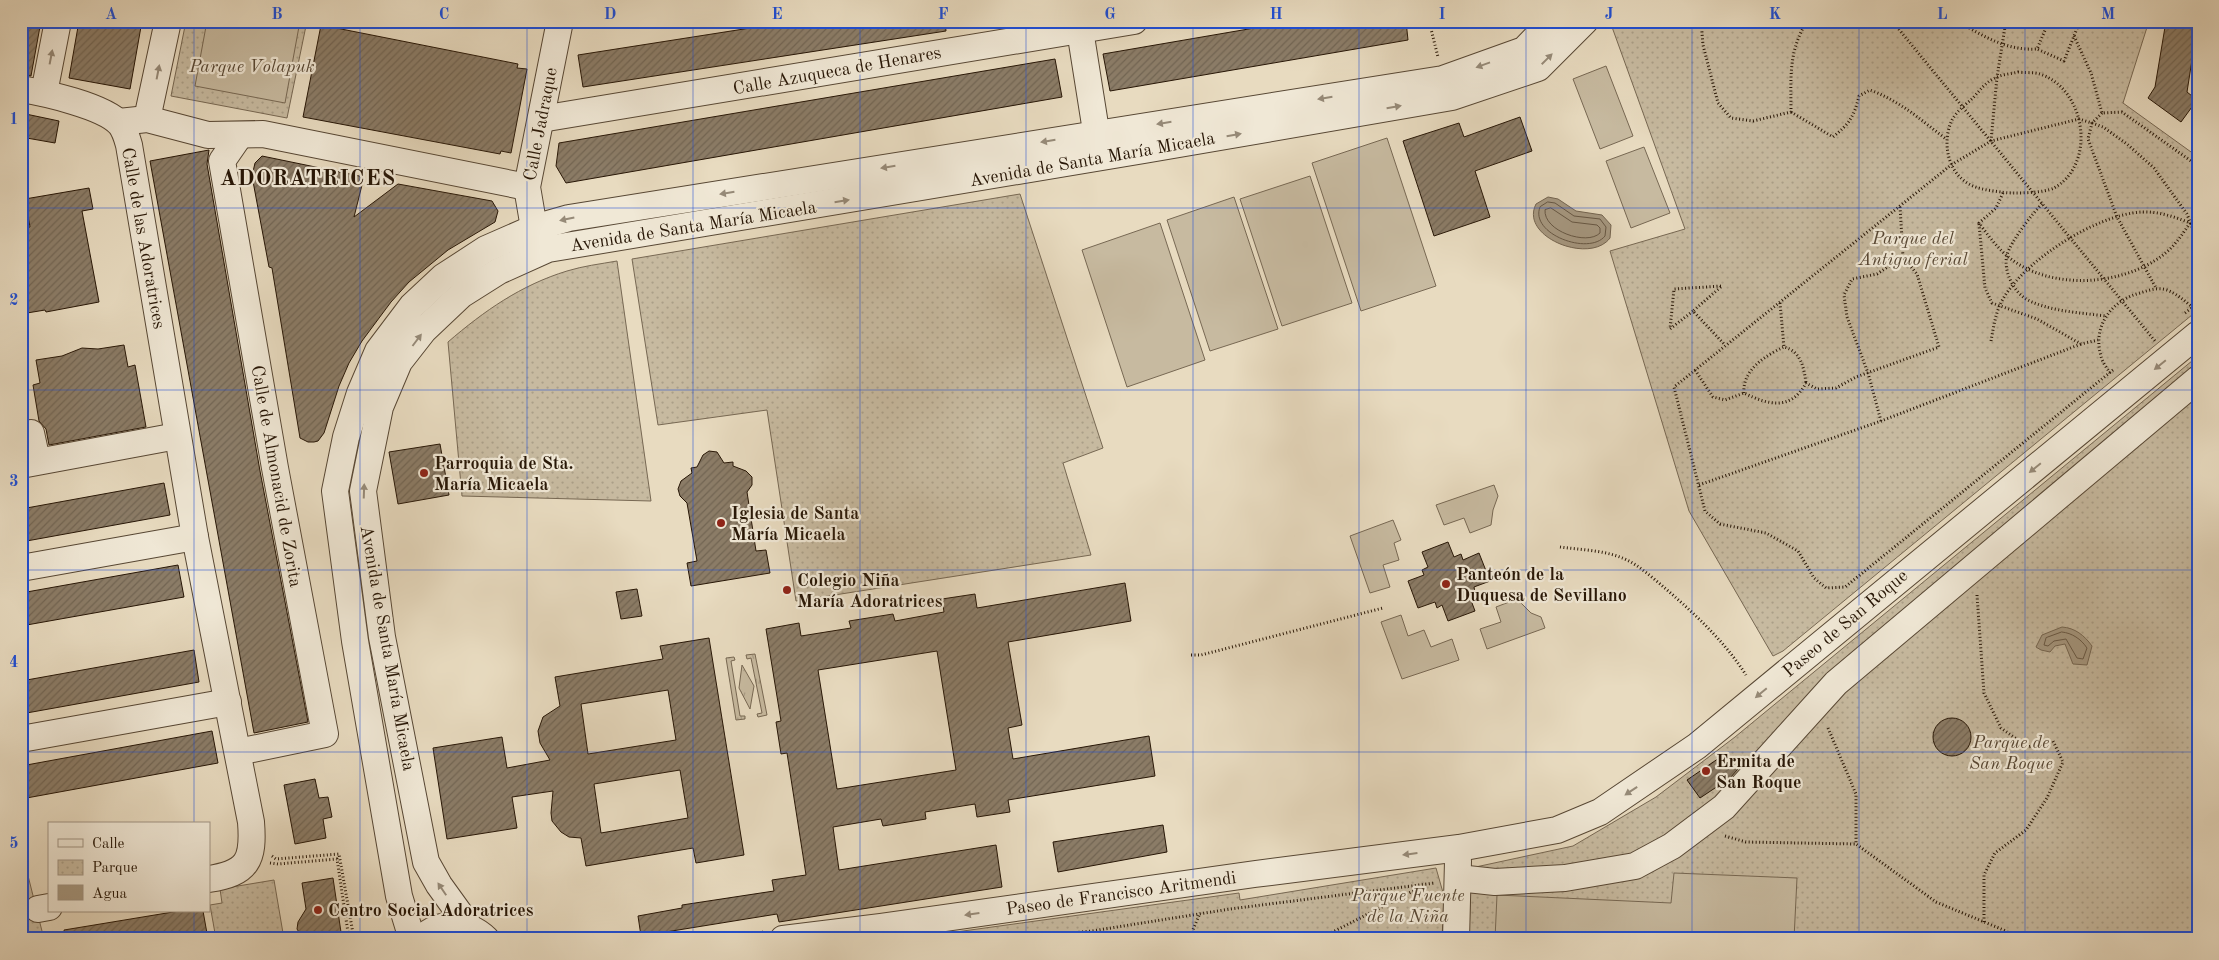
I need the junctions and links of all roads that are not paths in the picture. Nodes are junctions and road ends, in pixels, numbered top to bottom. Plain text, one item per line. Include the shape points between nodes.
1 (58, 21) edge
2 (168, 21) edge
3 (560, 21) edge
4 (1134, 21) edge
5 (1552, 21) edge
6 (1585, 21) edge
7 (1081, 26) edge
8 (32, 91) edge
9 (147, 119) junction
10 (541, 119) junction
11 (118, 122) junction
12 (240, 135) junction
13 (1098, 146) junction
14 (527, 187) junction
15 (534, 228) junction
16 (2198, 334) edge
17 (2198, 379) edge
18 (21, 435) edge
19 (177, 436) junction
20 (29, 463) edge
21 (195, 537) junction
22 (21, 568) edge
23 (228, 702) junction
24 (21, 740) edge
25 (238, 752) junction
26 (1459, 848) junction
27 (1458, 878) junction
28 (210, 879) edge
29 (478, 933) edge
30 (412, 939) edge
31 (421, 939) edge
32 (784, 939) edge
33 (1456, 939) edge

8 -> 1 street
9 -> 2 street
3 - 10 street, Calle Jadraque
4 - 7 street, Calle Azuqueca de Henares
5 -> 13 street, Avenida de Santa María Micaela via 1524,50 1443,79
13 -> 6 street, Avenida de Santa María Micaela via 1452,97 1538,68
7 - 10 street, Calle Azuqueca de Henares
7 - 13 street
8 - 11 street via 92,108
9 - 11 street
9 - 12 street via 208,135
10 - 14 street, Calle Jadraque
11 - 19 street, Calle de las Adoratrices via 129,145
12 - 14 street via 263,134
12 - 25 street, Calle de Almonacid de Zorita via 222,161 325,734
13 -> 15 street, Avenida de Santa María Micaela via 569,218
29 -> 13 street, Avenida de Santa María Micaela via 439,885 426,862 382,637 363,491 380,407 399,362 424,330 461,295 499,271 548,249
14 - 15 street, Calle Jadraque
15 - 30 street, Avenida de Santa María Micaela via 486,249 443,278 400,321 378,351 360,393 346,437 335,491 355,640 400,896
16 -> 26 street, Paseo de San Roque via 1697,746 1600,812 1557,830
17 - 27 street via 1836,683 1724,807 1672,846 1635,866 1565,878 1495,882
18 - 20 street via 31,433
19 - 20 street
19 - 21 street, Calle de las Adoratrices
21 - 22 street
21 - 23 street, Calle de las Adoratrices
23 - 24 street
23 - 25 street, Calle de las Adoratrices
25 - 28 street, Calle de las Adoratrices via 260,855 232,873
26 - 27 street
26 -> 32 street, Paseo de Francisco Aritmendi
27 - 33 street
29 - 31 street via 458,925 446,926

